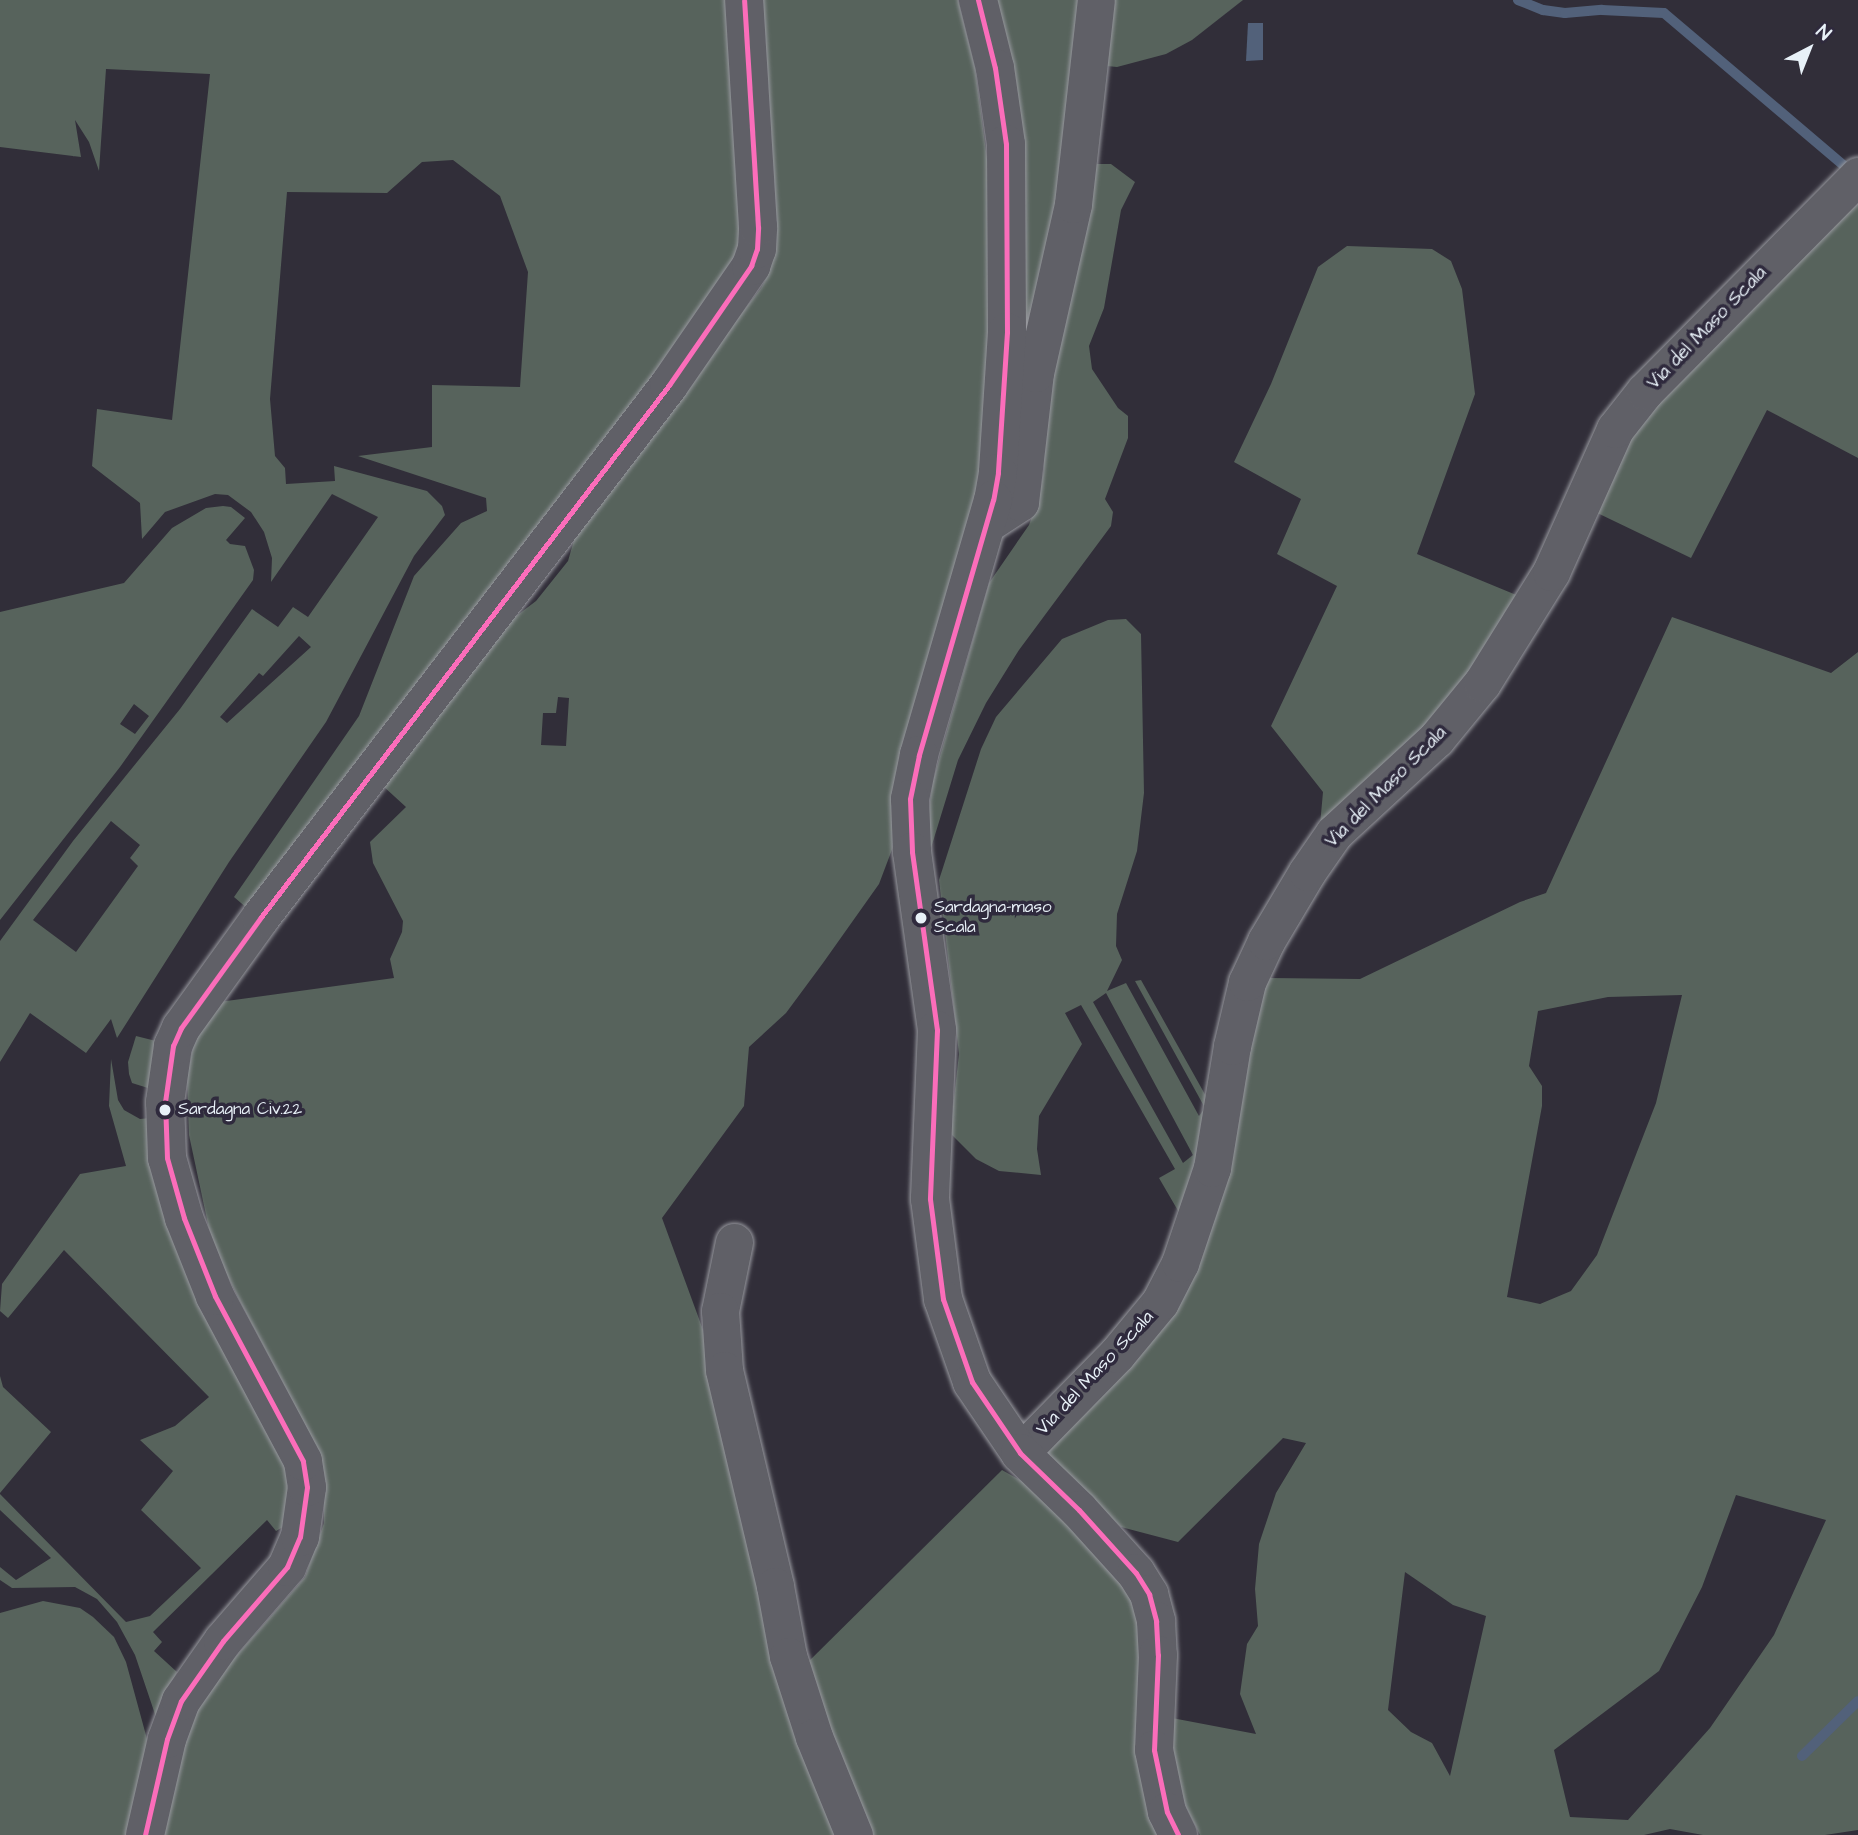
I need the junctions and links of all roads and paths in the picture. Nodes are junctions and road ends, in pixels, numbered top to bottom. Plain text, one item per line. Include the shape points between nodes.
1 (744, 0) edge
2 (978, 0) edge
3 (1096, 0) edge
4 (1858, 176) edge
5 (988, 523) junction
6 (734, 1242) dead end
7 (1020, 1453) junction
8 (145, 1835) edge
9 (854, 1835) edge
10 (1178, 1835) edge

1 - 8 street via 758,227 751,266 669,385 261,917 173,1045 165,1101 167,1158 184,1218 215,1296 303,1461 307,1487 300,1537 286,1567 223,1641 181,1701 167,1739
2 - 5 street via 995,68 1006,144 1007,332 998,473
3 - 5 street via 1073,204 1035,373 1020,502
4 - 7 street, Via del Maso Scala via 1646,391 1615,429 1550,572 1482,683 1436,739 1334,833 1307,872 1247,982 1212,1168 1180,1263 1160,1302 1117,1354
5 - 7 street via 910,799 912,852 937,1030 930,1199 943,1299 972,1382
6 - 9 street via 720,1311 724,1370 791,1667
7 - 10 street via 1103,1536 1149,1594 1158,1655 1154,1750 1167,1812

